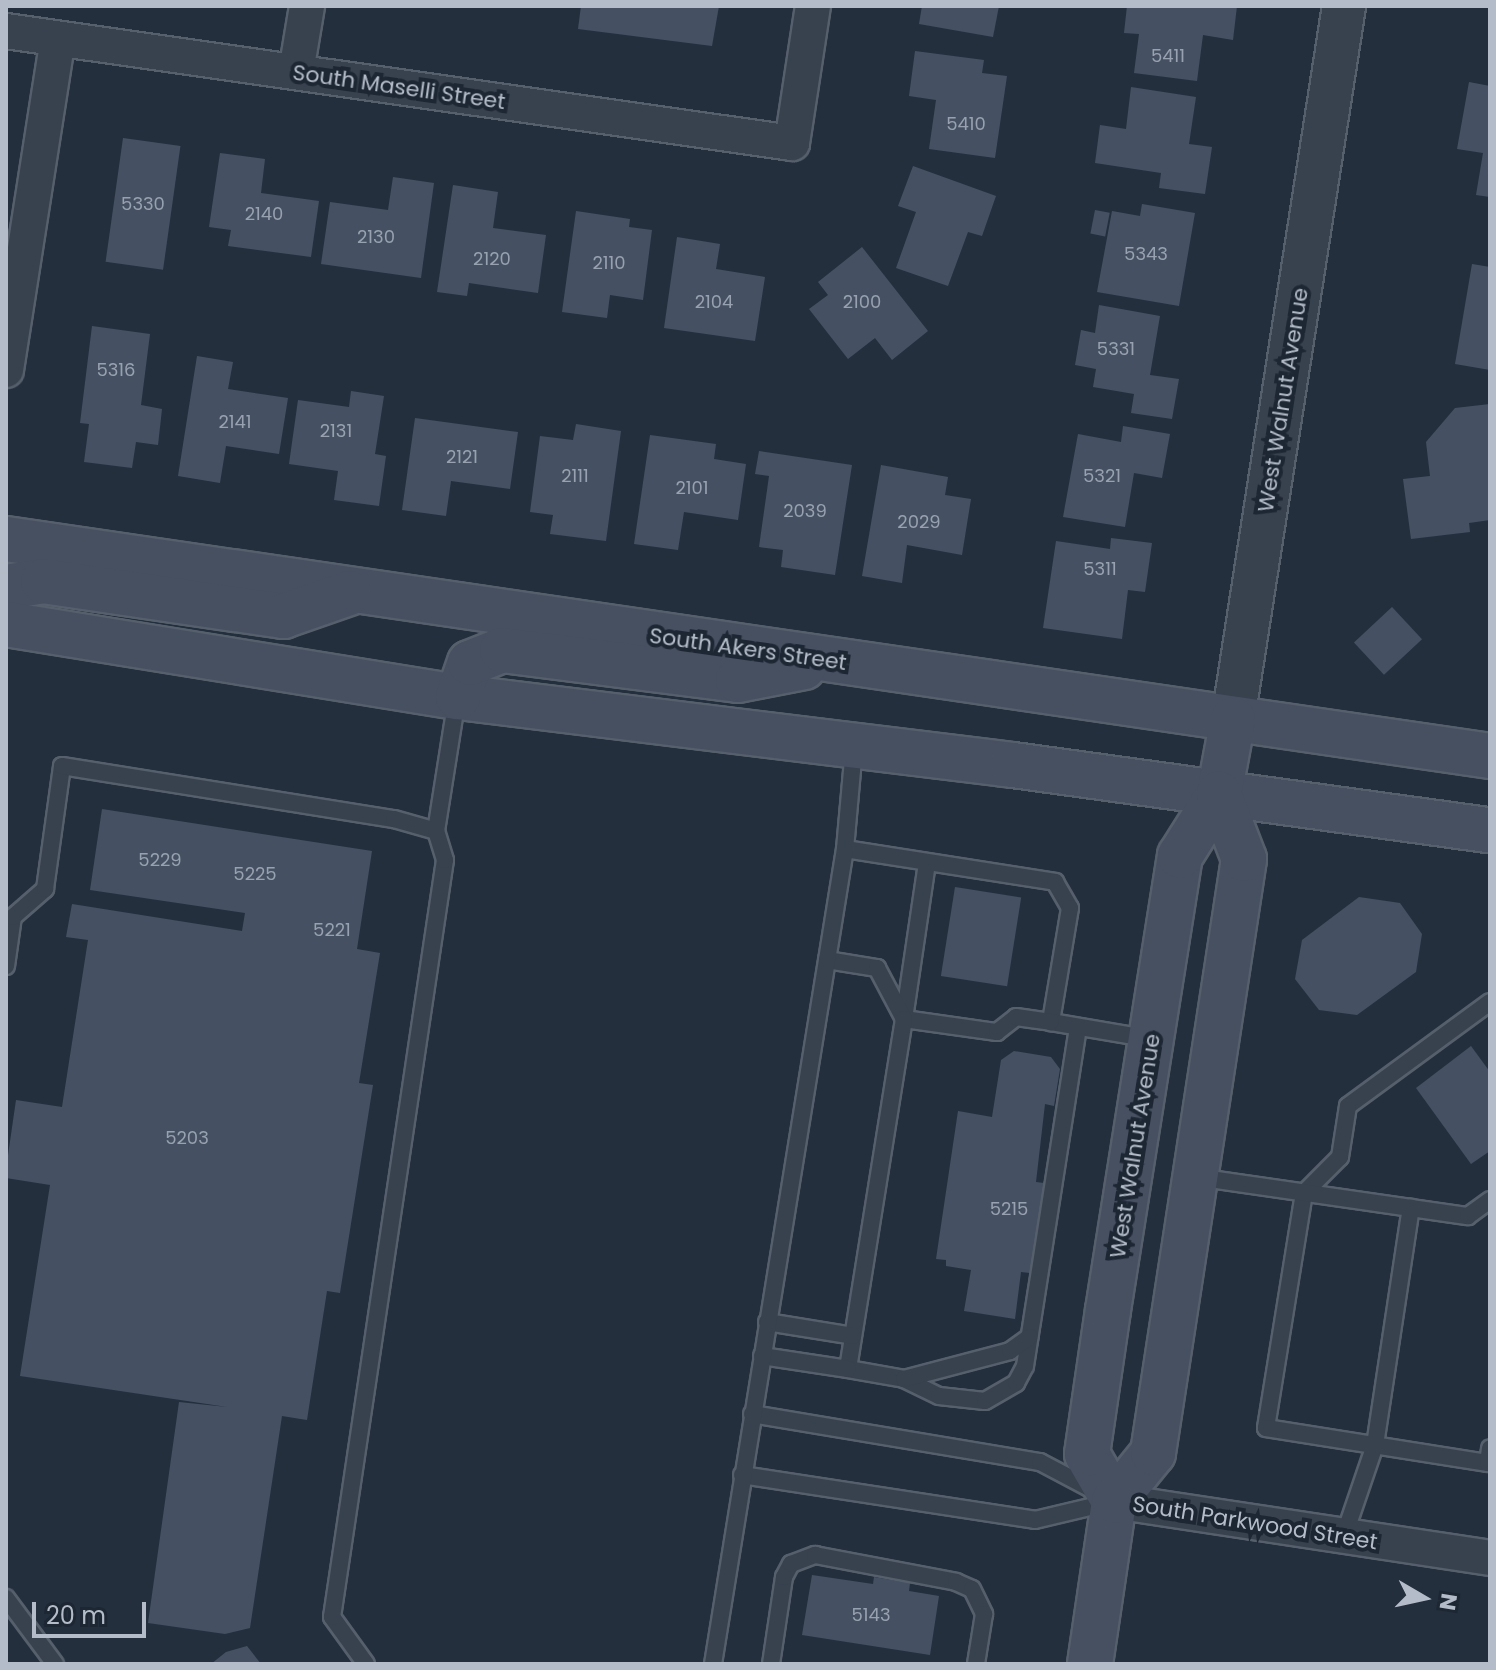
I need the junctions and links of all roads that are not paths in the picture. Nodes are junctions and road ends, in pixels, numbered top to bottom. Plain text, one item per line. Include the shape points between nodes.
1 (307, 6) edge
2 (813, 6) edge
3 (1344, 6) edge
4 (6, 31) edge
5 (58, 39) junction
6 (296, 72) junction
7 (6, 370) edge
8 (6, 539) edge
9 (6, 587) edge
10 (358, 590) junction
11 (6, 624) edge
12 (832, 661) junction
13 (458, 697) junction
14 (1233, 719) junction
15 (854, 747) junction
16 (1490, 756) edge
17 (1219, 794) junction
18 (1490, 830) edge
19 (436, 831) junction
20 (845, 849) junction
21 (927, 863) junction
22 (10, 917) edge
23 (827, 960) junction
24 (6, 966) edge
25 (1490, 1002) edge
26 (904, 1019) junction
27 (1051, 1022) junction
28 (1078, 1027) junction
29 (1153, 1039) junction
30 (1194, 1177) junction
31 (1304, 1193) junction
32 (1490, 1200) edge
33 (1411, 1208) junction
34 (767, 1322) junction
35 (853, 1336) junction
36 (1029, 1337) junction
37 (762, 1356) junction
38 (848, 1369) junction
39 (904, 1379) junction
40 (752, 1414) junction
41 (1375, 1445) junction
42 (1489, 1459) edge
43 (742, 1475) junction
44 (1114, 1501) junction
45 (1344, 1536) junction
46 (1490, 1558) edge
47 (6, 1598) edge
48 (55, 1664) edge
49 (366, 1664) edge
50 (713, 1664) edge
51 (771, 1664) edge
52 (976, 1664) edge
53 (1090, 1664) edge

1 - 6 street
2 - 6 street, South Maselli Street via 792,143
3 - 14 street, West Walnut Avenue
4 - 5 street, South Maselli Street
5 - 6 street, South Maselli Street
5 - 7 street
8 - 10 main road, South Akers Street
9 - 10 main road via 43,581 283,616
10 - 12 main road, South Akers Street
11 - 13 main road
12 - 13 main road via 738,680 502,650 470,663
12 - 14 main road, South Akers Street
13 - 15 main road
13 - 19 lane
14 - 16 main road, South Akers Street
14 - 17 main road, West Walnut Avenue
15 - 17 main road
15 - 20 lane
17 - 18 main road
17 - 29 main road, West Walnut Avenue via 1180,856
17 - 30 main road via 1244,859
19 - 22 lane via 385,817 62,766 45,889
19 - 49 lane via 445,860 332,1617
20 - 21 lane
20 - 23 lane
21 - 26 lane
21 - 27 lane via 1055,882 1070,908
22 - 24 lane
23 - 26 lane via 877,968
23 - 34 lane
25 - 31 lane via 1348,1106 1340,1157
26 - 27 lane via 997,1032 1016,1017
26 - 35 lane
27 - 28 lane
28 - 29 lane
28 - 36 lane
29 - 44 main road, West Walnut Avenue via 1087,1454
30 - 31 lane
30 - 44 main road via 1153,1453
31 - 33 lane
31 - 41 lane via 1266,1428
32 - 33 lane via 1468,1216
33 - 41 lane
34 - 35 lane
34 - 37 lane
35 - 38 lane
36 - 39 lane via 1010,1351
36 - 39 lane via 1016,1383 985,1401 939,1396
37 - 38 lane
37 - 40 lane
38 - 39 lane
40 - 43 lane
40 - 44 lane via 1040,1462
41 - 42 lane
41 - 45 lane
43 - 44 lane via 1035,1520
43 - 50 lane
44 - 45 street, South Parkwood Street
44 - 53 main road
45 - 46 street, South Parkwood Street
47 - 48 lane
51 - 52 lane via 784,1577 791,1564 815,1555 972,1589 984,1614

